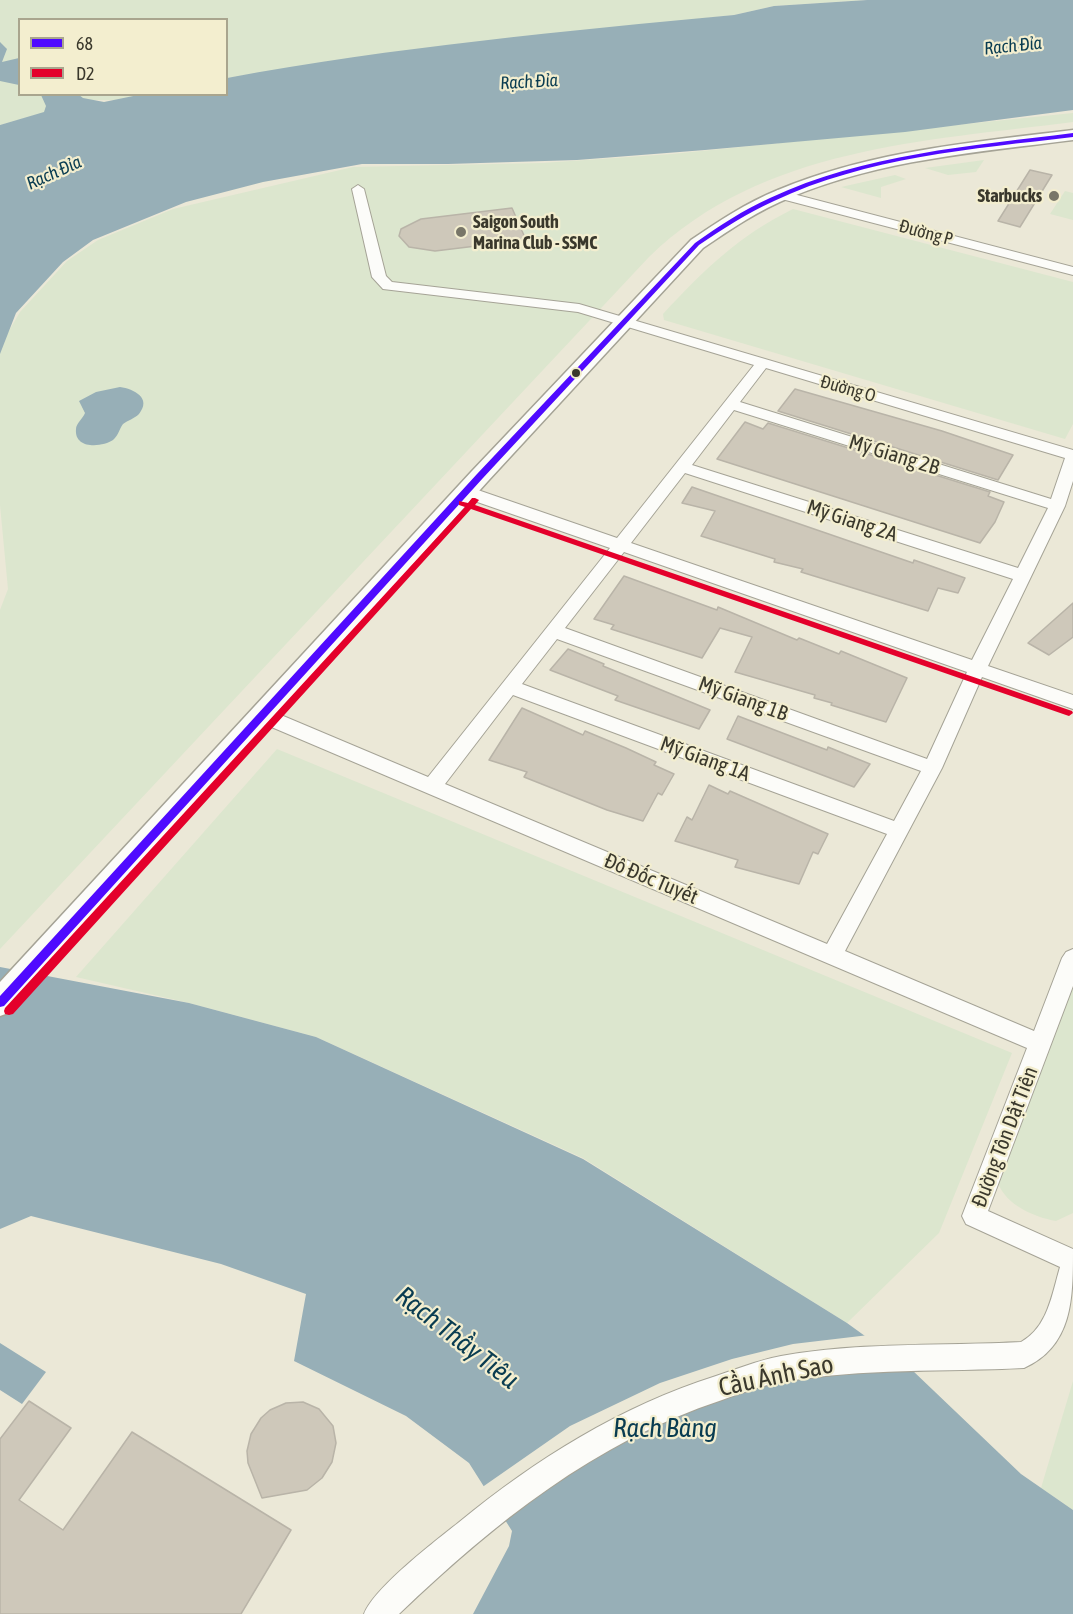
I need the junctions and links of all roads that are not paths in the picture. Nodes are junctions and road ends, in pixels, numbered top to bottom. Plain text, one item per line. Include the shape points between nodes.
1 (1073, 135) edge
2 (358, 189) dead end
3 (778, 194) junction
4 (1073, 271) edge
5 (623, 321) junction
6 (762, 363) junction
7 (731, 404) junction
8 (1073, 456) edge
9 (682, 467) junction
10 (466, 492) junction
11 (1057, 506) junction
12 (621, 545) junction
13 (1023, 576) junction
14 (554, 631) junction
15 (977, 669) junction
16 (510, 687) junction
17 (1073, 702) edge
18 (262, 715) junction
19 (932, 768) junction
20 (433, 785) junction
21 (900, 831) junction
22 (831, 957) junction
23 (1073, 958) edge
24 (0, 1003) edge
25 (1040, 1044) junction
26 (1073, 1261) edge
27 (1073, 1266) edge
28 (385, 1607) edge

1 - 3 main road via 889,160
2 - 5 street, Đường O via 379,277 385,284 579,308
3 - 4 street, Đường P
3 - 5 main road via 697,244
5 - 6 street, Đường O
5 - 10 main road
6 - 7 street
6 - 8 street, Đường O
7 - 9 street
7 - 11 street, Mỹ Giang 2B
8 - 11 street
9 - 12 street
9 - 13 street, Mỹ Giang 2A
10 - 12 street
10 - 18 main road
11 - 13 street
12 - 14 street
12 - 15 street
13 - 15 street
14 - 16 street
14 - 19 street, Mỹ Giang 1B
15 - 17 street
15 - 19 street
16 - 20 street
16 - 21 street, Mỹ Giang 1A
18 - 20 street, Đô Đốc Tuyết
18 - 24 main road
19 - 21 street
20 - 22 street, Đô Đốc Tuyết
21 - 22 street
22 - 25 street, Đô Đốc Tuyết
23 - 25 street, Đường Tôn Dật Tiên
25 - 26 street, Đường Tôn Dật Tiên via 974,1216
27 - 28 street, Cầu Ánh Sao via 1052,1332 1030,1352 1010,1356 868,1359 786,1368 702,1391 617,1427 542,1473 469,1529

